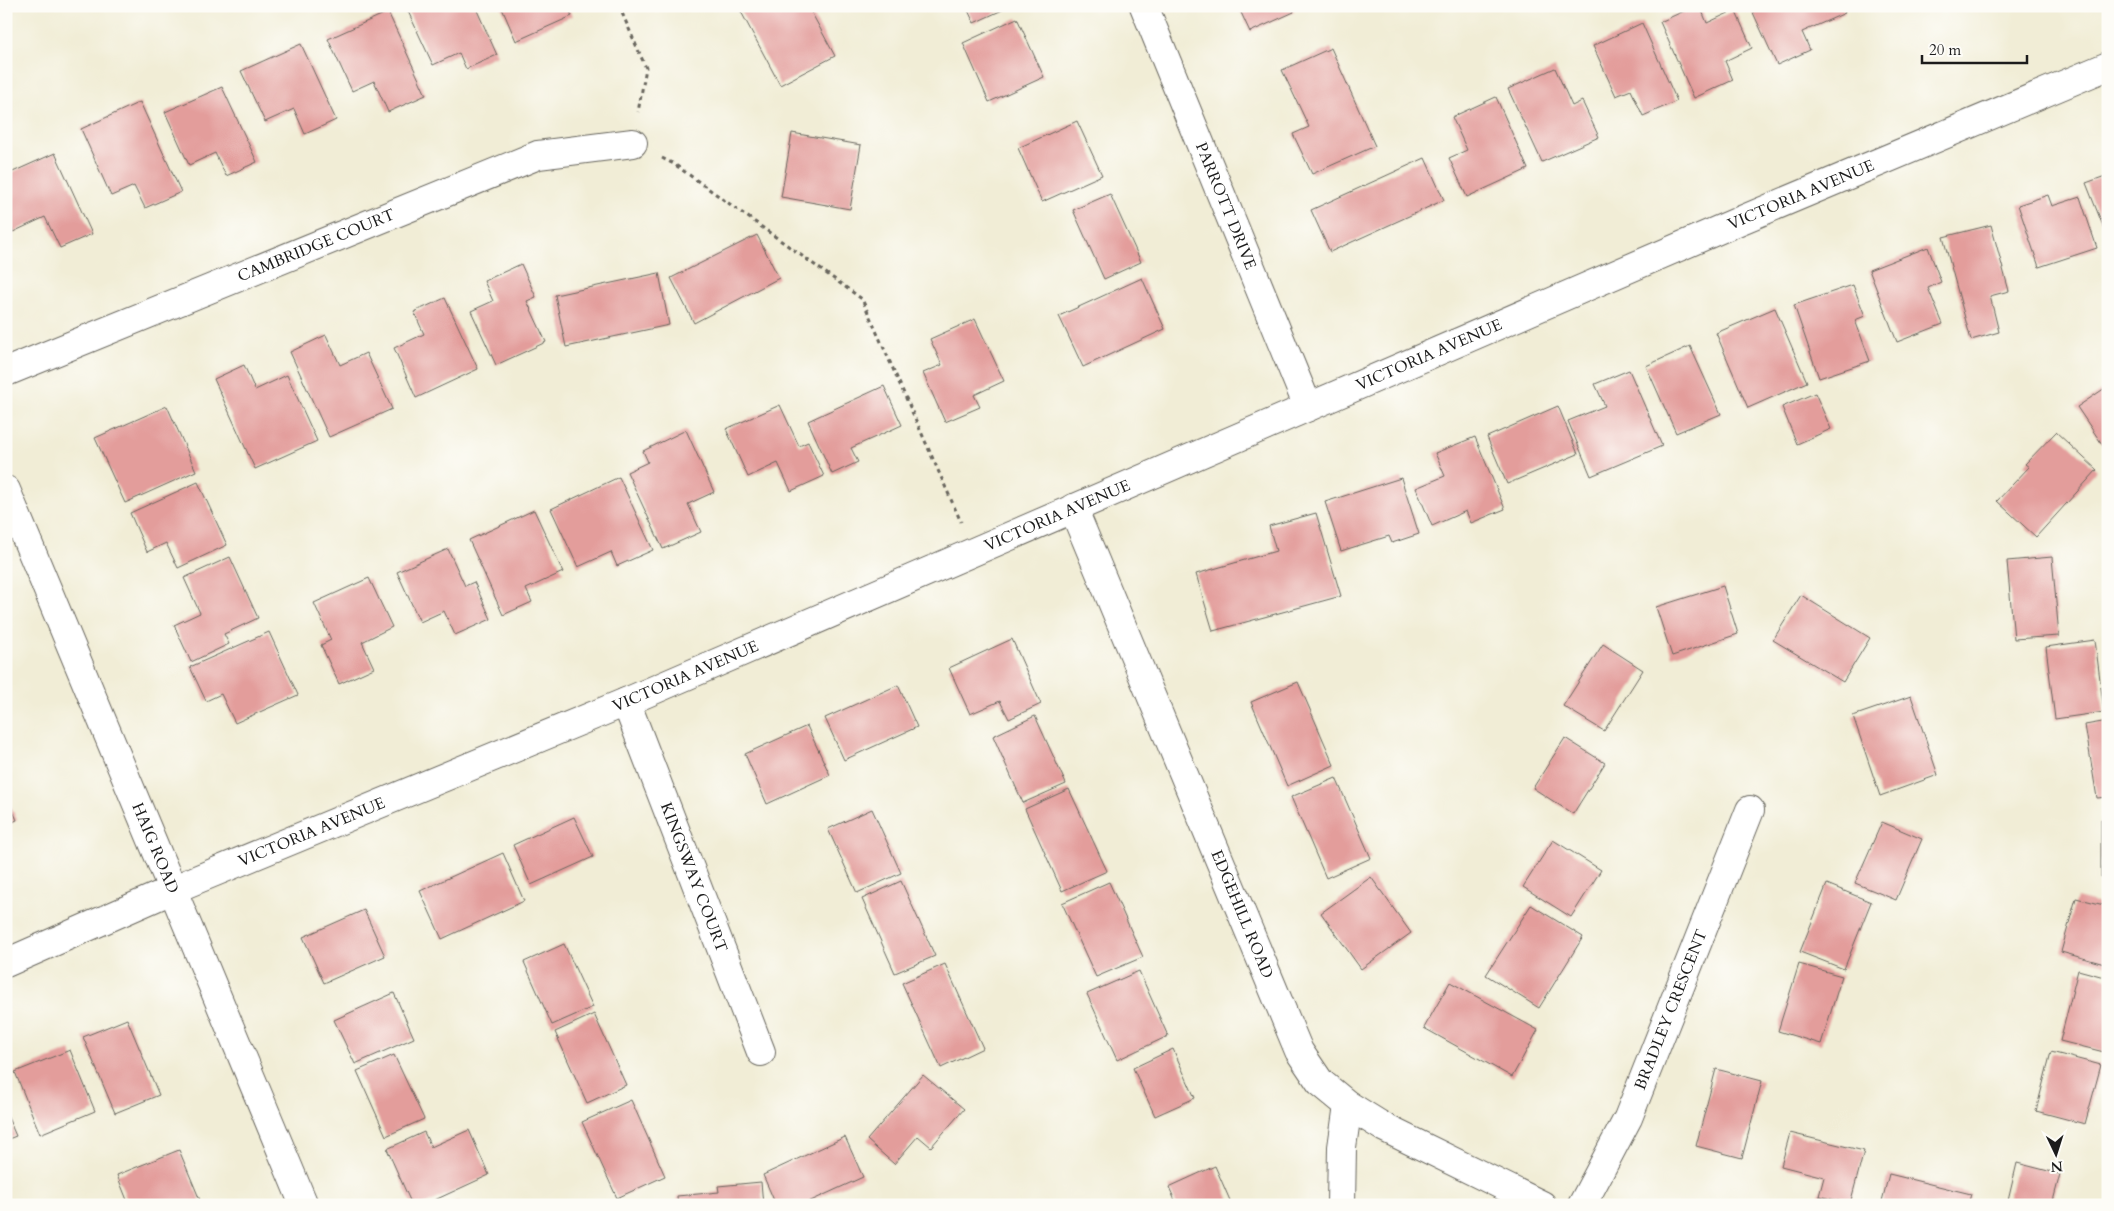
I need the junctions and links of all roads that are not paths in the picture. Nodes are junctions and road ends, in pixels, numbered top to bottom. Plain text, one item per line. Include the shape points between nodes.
1 (1144, 6) edge
2 (2108, 66) edge
3 (633, 143) road end
4 (6, 372) edge
5 (1308, 407) junction
6 (6, 490) edge
7 (1073, 508) junction
8 (626, 702) junction
9 (1750, 810) dead end
10 (174, 889) junction
11 (6, 963) edge
12 (761, 1052) dead end
13 (1348, 1105) junction
14 (304, 1205) edge
15 (1341, 1205) edge
16 (1542, 1205) edge
17 (1582, 1205) edge

1 - 5 street, PARROTT DRIVE
2 - 5 street, VICTORIA AVENUE
3 - 4 street, CAMBRIDGE COURT via 538,155
5 - 7 street, VICTORIA AVENUE
6 - 10 street, HAIG ROAD
7 - 8 street, VICTORIA AVENUE
7 - 13 street, EDGEHILL ROAD via 1299,1051 1320,1082
8 - 10 street, VICTORIA AVENUE
8 - 12 street, KINGSWAY COURT
9 - 17 street, BRADLEY CRESCENT via 1628,1118
10 - 11 street, VICTORIA AVENUE
10 - 14 street, HAIG ROAD
13 - 15 street via 1342,1147
13 - 16 street, EDGEHILL ROAD via 1385,1128

